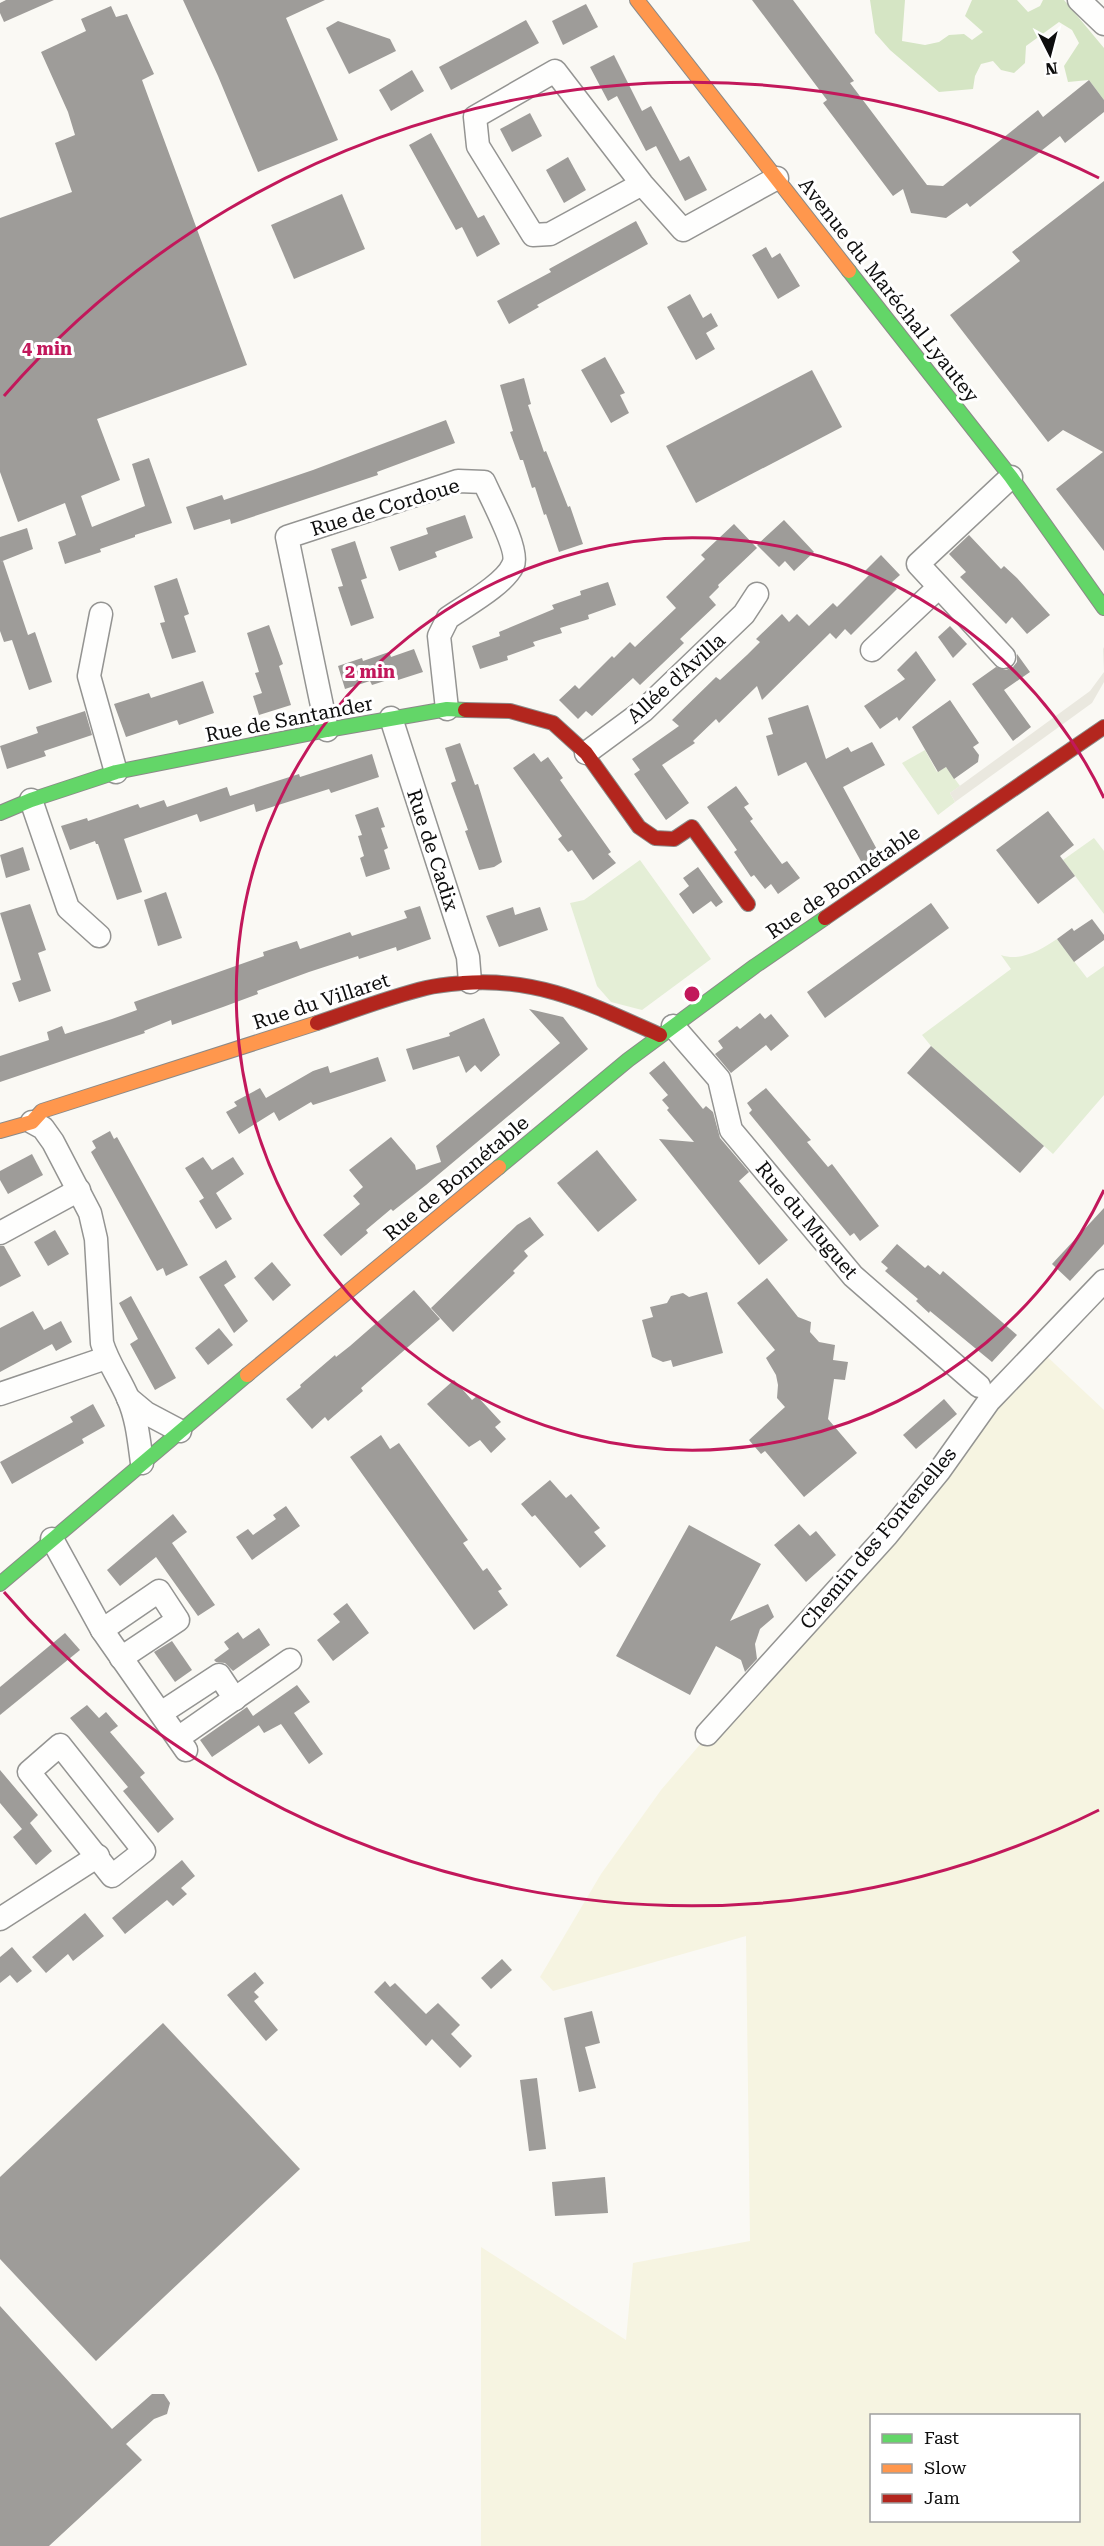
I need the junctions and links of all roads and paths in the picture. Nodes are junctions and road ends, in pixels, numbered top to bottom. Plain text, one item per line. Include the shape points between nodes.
1 (637, 0) edge
2 (1079, 0) edge
3 (1104, 24) edge
4 (777, 178) junction
5 (642, 184) junction
6 (1011, 477) junction
7 (939, 587) junction
8 (757, 594) dead end
9 (1104, 608) edge
10 (101, 614) dead end
11 (872, 650) dead end
12 (1004, 657) dead end
13 (447, 709) junction
14 (391, 718) junction
15 (1104, 727) edge
16 (327, 730) junction
17 (1068, 735) dead end
18 (586, 753) junction
19 (116, 772) junction
20 (31, 800) junction
21 (0, 813) edge
22 (956, 827) junction
23 (748, 904) dead end
24 (99, 936) dead end
25 (470, 982) junction
26 (667, 1031) junction
27 (32, 1122) junction
28 (0, 1131) edge
29 (79, 1190) junction
30 (0, 1233) edge
31 (1104, 1281) edge
32 (106, 1358) junction
33 (979, 1386) dead end
34 (0, 1394) edge
35 (128, 1398) junction
36 (180, 1431) junction
37 (142, 1463) junction
38 (52, 1539) junction
39 (0, 1584) edge
40 (102, 1630) junction
41 (121, 1658) junction
42 (290, 1660) dead end
43 (235, 1699) junction
44 (161, 1713) junction
45 (707, 1734) dead end
46 (98, 1856) junction
47 (0, 1919) edge

1 - 4 street, Avenue du Maréchal Lyautey
2 - 3 street
4 - 5 street via 683,230
4 - 6 street, Avenue du Maréchal Lyautey
5 - 5 street via 555,71 475,117 478,146 533,235 550,234
6 - 7 street via 918,564
6 - 9 street, Avenue du Maréchal Lyautey
7 - 11 street
7 - 12 street
8 - 18 street, Allée d'Avilla via 744,614 643,711
10 - 19 street via 89,676
13 - 14 street, Rue de Santander
13 - 16 street, Rue de Cordoue via 442,626 506,576 515,563 514,549 484,482 458,481 287,537
13 - 18 street, Rue de Santander via 510,711 553,723
14 - 16 street, Rue de Santander
14 - 25 street, Rue de Cadix via 468,957
15 - 22 street, Rue de Bonnétable
16 - 19 street, Rue de Santander
17 - 22 street, Rue de Bonnétable
18 - 23 street, Rue de Santander via 639,827 655,838 674,838 692,827
19 - 20 street, Rue de Santander
20 - 21 street, Rue de Santander
20 - 24 street via 68,908
22 - 26 street, Rue de Bonnétable
25 - 26 street, Rue du Villaret via 533,986
25 - 27 street, Rue du Villaret via 428,987 42,1111
26 - 33 street, Rue du Muguet via 719,1078 731,1130 853,1276
26 - 36 street, Rue de Bonnétable
27 - 28 street, Rue du Villaret
27 - 29 street via 43,1128 53,1142
29 - 30 street
29 - 32 street via 96,1239
31 - 45 street, Chemin des Fontenelles via 989,1401 887,1535
32 - 34 street
32 - 35 street
35 - 36 street via 146,1413
35 - 37 street
36 - 37 street, Rue de Bonnétable
37 - 38 street, Rue de Bonnétable
38 - 39 street, Rue de Bonnétable
38 - 40 street
40 - 41 street
40 - 41 street via 159,1592 178,1620
41 - 44 street
42 - 43 street
43 - 44 street via 219,1675
43 - 44 street via 182,1744
46 - 46 street via 112,1876 144,1851 60,1745 29,1772
46 - 47 street

